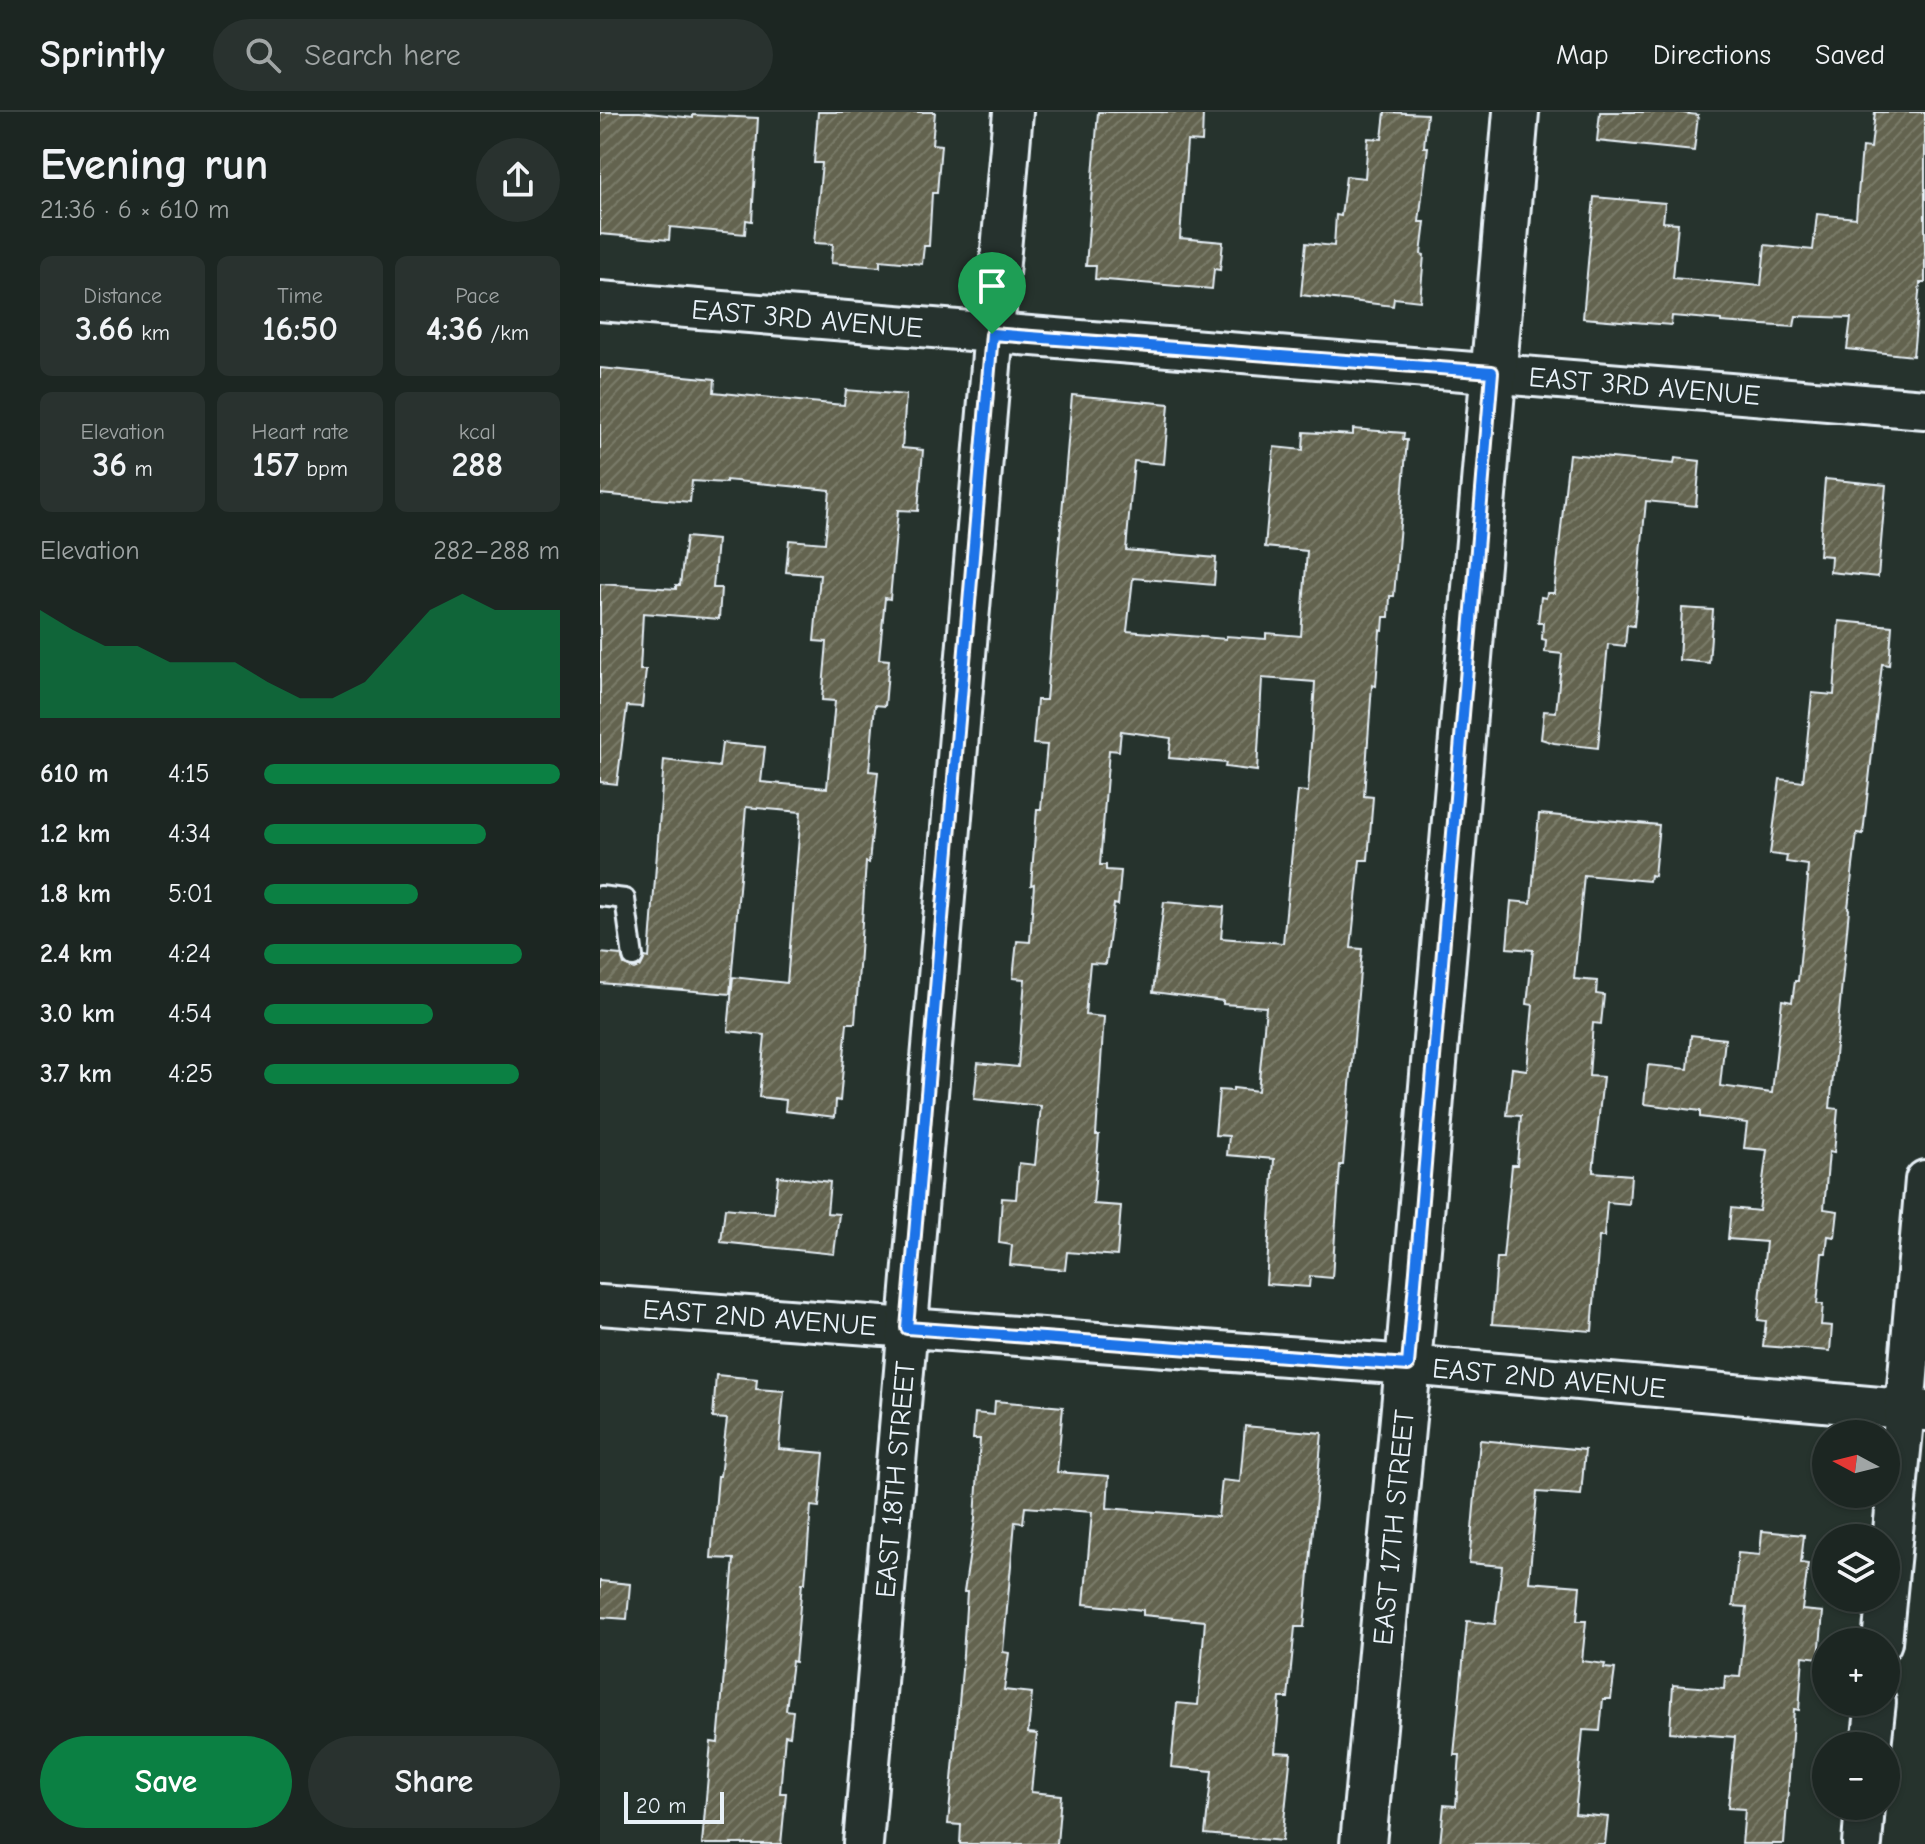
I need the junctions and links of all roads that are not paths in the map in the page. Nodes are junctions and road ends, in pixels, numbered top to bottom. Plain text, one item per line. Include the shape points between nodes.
1 (1013, 112) edge
2 (1516, 112) edge
3 (600, 301) edge
4 (992, 334) junction
5 (1492, 372) junction
6 (1925, 409) edge
7 (600, 896) edge
8 (633, 957) dead end
9 (1925, 1180) edge
10 (600, 1305) edge
11 (907, 1328) junction
12 (1408, 1365) junction
13 (1915, 1410) edge
14 (1884, 1628) edge
15 (1864, 1820) edge
16 (863, 1844) edge
17 (1363, 1844) edge
18 (1862, 1844) edge

1 - 4 street, EAST 18TH STREET
2 - 5 street, EAST 17TH STREET
3 - 4 street, EAST 3RD AVENUE
4 - 5 street, EAST 3RD AVENUE
4 - 11 street, EAST 18TH STREET
5 - 6 street, EAST 3RD AVENUE
5 - 12 street, EAST 17TH STREET
7 - 8 lane via 625,899
9 - 13 street
10 - 11 street, EAST 2ND AVENUE
11 - 12 street, EAST 2ND AVENUE
11 - 16 street, EAST 18TH STREET
12 - 13 street, EAST 2ND AVENUE
12 - 17 street, EAST 17TH STREET
13 - 14 street
15 - 18 street

